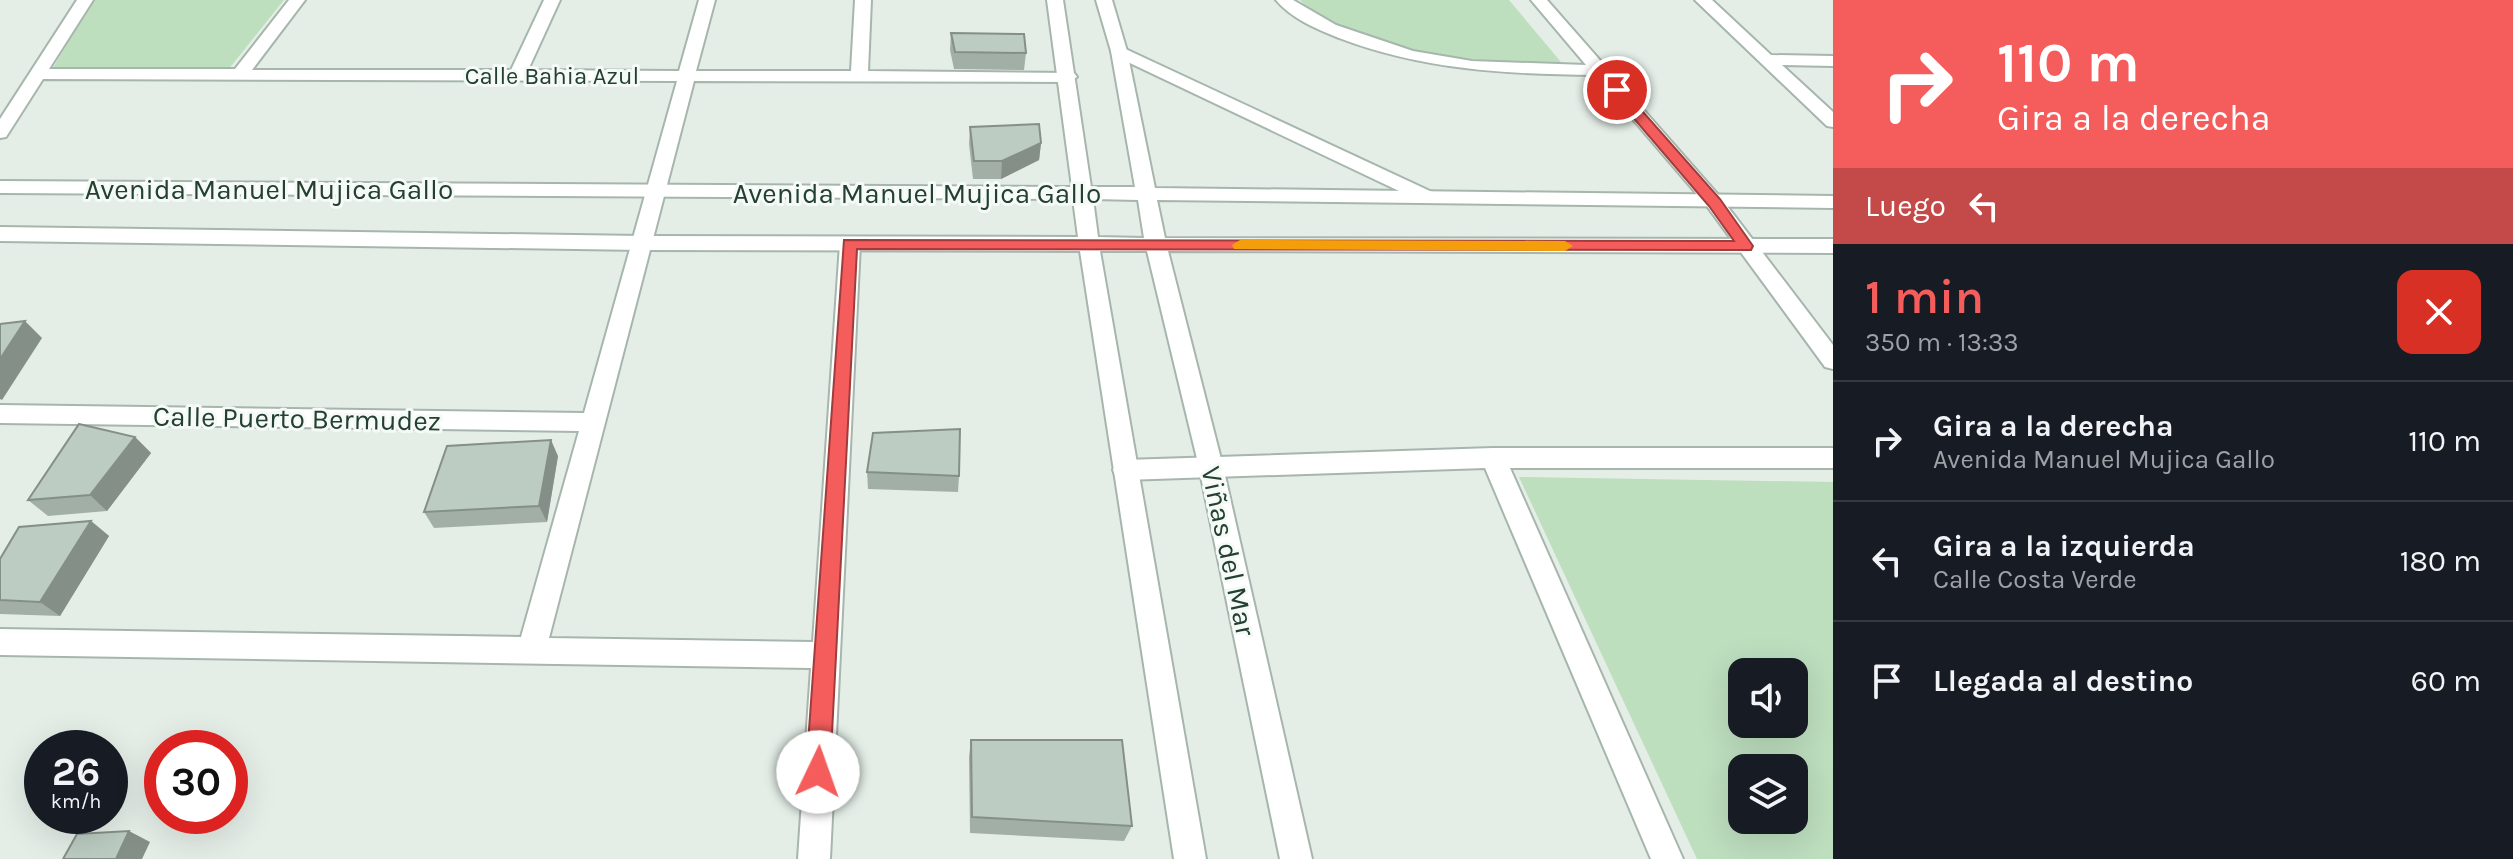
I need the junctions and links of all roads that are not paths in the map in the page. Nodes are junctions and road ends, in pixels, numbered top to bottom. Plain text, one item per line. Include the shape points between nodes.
1 (85, 0) edge
2 (297, 0) edge
3 (552, 0) edge
4 (707, 0) edge
5 (863, 0) edge
6 (1055, 0) edge
7 (1104, 0) edge
8 (1284, 0) edge
9 (1539, 0) edge
10 (1703, 0) edge
11 (1119, 51) junction
12 (1770, 60) junction
13 (1833, 61) edge
14 (1599, 70) junction
15 (241, 73) junction
16 (36, 74) junction
17 (517, 76) junction
18 (687, 76) junction
19 (859, 77) junction
20 (1068, 77) junction
21 (1833, 122) edge
22 (0, 133) edge
23 (0, 187) edge
24 (656, 192) junction
25 (1081, 194) junction
26 (1146, 194) junction
27 (1425, 196) junction
28 (1714, 202) junction
29 (1833, 202) edge
30 (0, 234) edge
31 (642, 243) junction
32 (850, 244) junction
33 (1090, 245) junction
34 (1156, 245) junction
35 (1745, 246) junction
36 (1833, 246) edge
37 (1833, 361) edge
38 (0, 414) edge
39 (594, 422) junction
40 (1493, 458) junction
41 (1833, 458) edge
42 (1211, 467) junction
43 (1125, 470) junction
44 (0, 642) edge
45 (532, 650) junction
46 (823, 655) junction
47 (814, 859) edge
48 (1190, 859) edge
49 (1296, 859) edge
50 (1667, 859) edge

1 - 16 street
2 - 15 street
3 - 17 street
4 - 18 street
5 - 19 street
6 - 20 street
7 - 11 street, Viñas del Mar
8 - 14 street via 1303,17 1391,54 1474,69
9 - 14 street
10 - 12 street
11 - 26 street, Viñas del Mar
11 - 27 street
12 - 13 street
12 - 21 street
14 - 28 street
15 - 16 street, Calle Bahia Azul
15 - 17 street, Calle Bahia Azul
16 - 22 street
17 - 18 street, Calle Bahia Azul
18 - 19 street, Calle Bahia Azul
18 - 24 street
19 - 20 street, Calle Bahia Azul
20 - 25 street
23 - 24 street, Avenida Manuel Mujica Gallo
24 - 25 street, Avenida Manuel Mujica Gallo
24 - 31 street
25 - 26 street, Avenida Manuel Mujica Gallo
25 - 33 street
26 - 27 street, Avenida Manuel Mujica Gallo
26 - 34 street, Viñas del Mar
27 - 28 street, Avenida Manuel Mujica Gallo
28 - 29 street, Avenida Manuel Mujica Gallo
28 - 35 street
30 - 31 street, Avenida Manuel Mujica Gallo
31 - 32 street, Avenida Manuel Mujica Gallo
31 - 39 street
32 - 33 street, Avenida Manuel Mujica Gallo
32 - 46 street
33 - 34 street, Avenida Manuel Mujica Gallo
33 - 43 street
34 - 35 street, Avenida Manuel Mujica Gallo
34 - 42 street, Viñas del Mar
35 - 36 street, Avenida Manuel Mujica Gallo
35 - 37 street
38 - 39 street, Calle Puerto Bermudez
39 - 45 street
40 - 41 street
40 - 42 street
40 - 50 street
42 - 43 street
42 - 49 street, Viñas del Mar
43 - 48 street
44 - 45 street
45 - 46 street
46 - 47 street

